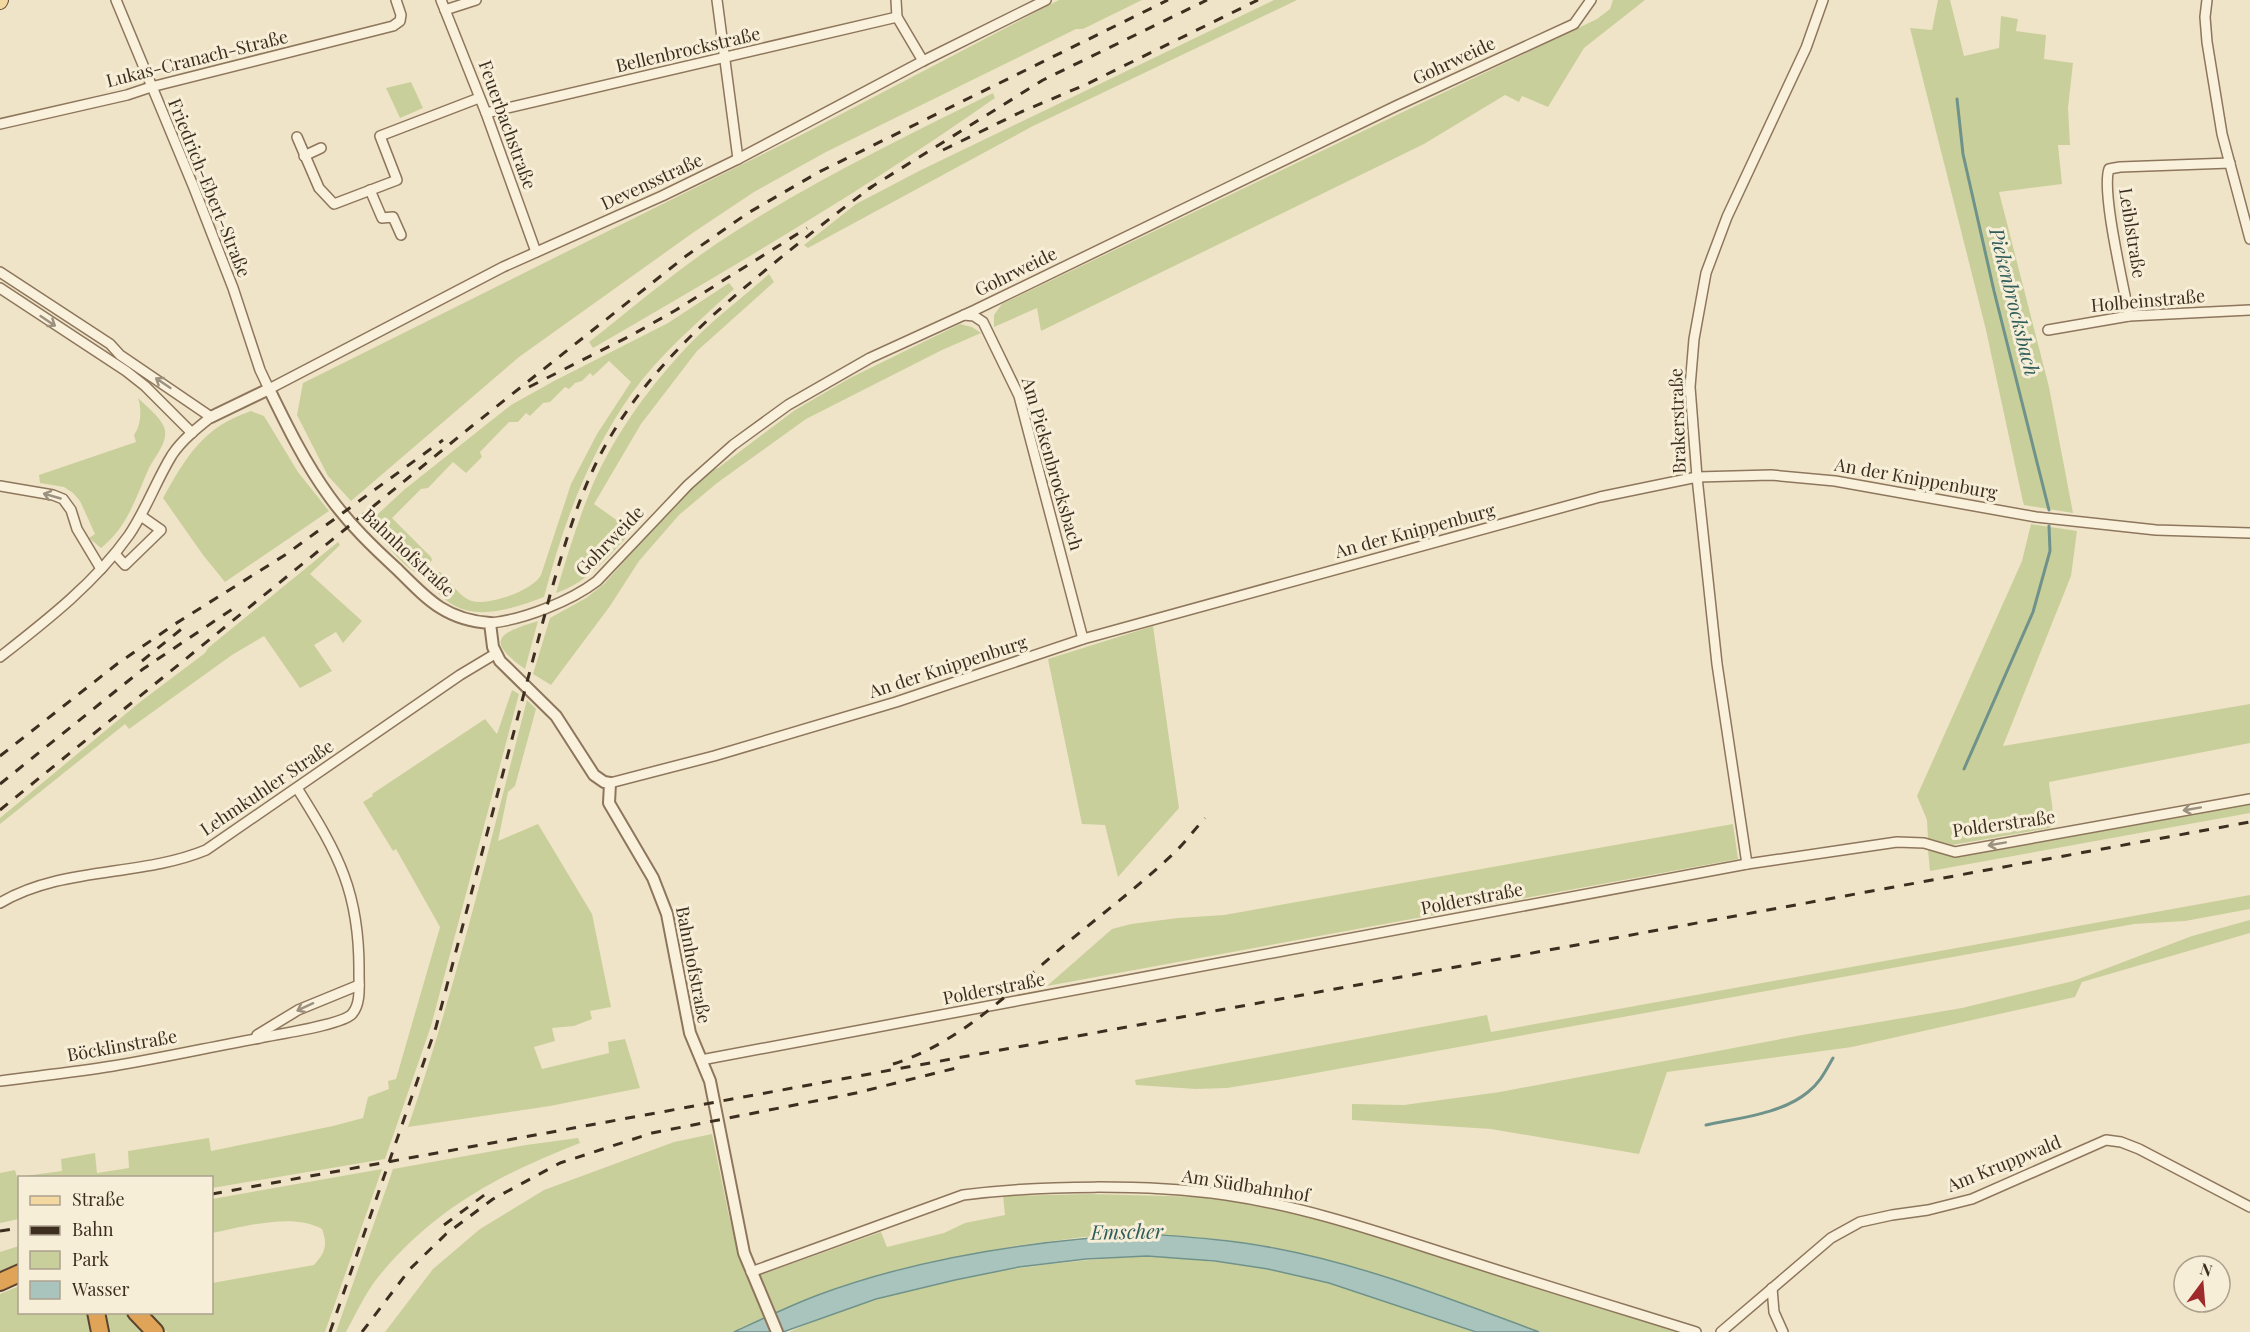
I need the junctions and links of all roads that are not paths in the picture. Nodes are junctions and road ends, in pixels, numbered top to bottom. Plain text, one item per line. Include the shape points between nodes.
1 (116, 0) edge
2 (397, 0) edge
3 (441, 0) edge
4 (476, 0) edge
5 (717, 0) edge
6 (896, 0) edge
7 (1046, 0) edge
8 (1591, 0) edge
9 (1823, 0) edge
10 (2206, 0) edge
11 (445, 10) junction
12 (897, 17) junction
13 (724, 58) junction
14 (923, 61) junction
15 (151, 87) junction
16 (479, 98) junction
17 (486, 113) junction
18 (0, 124) edge
19 (297, 138) dead end
20 (321, 148) dead end
21 (304, 156) junction
22 (738, 159) junction
23 (2230, 163) junction
24 (370, 190) junction
25 (400, 235) dead end
26 (2250, 239) edge
27 (536, 252) junction
28 (0, 272) edge
29 (0, 288) edge
30 (2250, 310) edge
31 (964, 315) junction
32 (2129, 316) junction
33 (2048, 330) dead end
34 (269, 388) junction
35 (211, 417) junction
36 (192, 433) junction
37 (1697, 477) junction
38 (0, 486) edge
39 (141, 516) junction
40 (2250, 534) edge
41 (115, 554) junction
42 (101, 568) junction
43 (490, 622) junction
44 (1083, 639) junction
45 (495, 654) junction
46 (0, 657) edge
47 (610, 783) junction
48 (297, 788) junction
49 (2250, 799) edge
50 (1747, 864) junction
51 (0, 903) edge
52 (359, 985) junction
53 (250, 1040) junction
54 (701, 1060) junction
55 (0, 1082) edge
56 (2250, 1207) edge
57 (751, 1272) junction
58 (18, 1274) edge
59 (0, 1282) edge
60 (18, 1283) edge
61 (1772, 1288) junction
62 (0, 1291) edge
63 (96, 1314) edge
64 (138, 1314) edge
65 (100, 1332) edge
66 (154, 1332) edge
67 (777, 1332) edge
68 (1696, 1332) edge
69 (1721, 1332) edge
70 (1783, 1332) edge

1 - 15 street, Friedrich-Ebert-Straße
2 - 15 street, Lukas-Cranach-Straße via 400,21 383,28
3 - 11 street
4 - 11 street
5 - 13 street
6 - 12 street
7 - 14 street, Devensstraße
8 - 31 street, Gohrweide via 1574,24
9 - 37 street, Brakerstraße via 1806,48 1727,217 1706,273 1695,326 1690,387
10 - 23 street via 2207,42
11 - 16 street, Feuerbachstraße
12 - 13 street, Bellenbrockstraße
12 - 14 street
13 - 17 street, Bellenbrockstraße
13 - 22 street
14 - 22 street, Devensstraße
15 - 18 street, Lukas-Cranach-Straße
15 - 34 street, Friedrich-Ebert-Straße via 194,188
16 - 17 street, Feuerbachstraße
16 - 24 street via 381,136 397,180
17 - 27 street, Feuerbachstraße
19 - 21 street
20 - 21 street
21 - 24 street via 319,188 334,204
22 - 27 street, Devensstraße
23 - 26 street
23 - 32 street, Leiblstraße via 2109,169 2107,184
24 - 25 street via 382,218 393,217
27 - 34 street, Devensstraße
35 -> 28 street
29 -> 36 street via 126,371
30 - 32 street, Holbeinstraße
31 - 43 street, Gohrweide via 870,358 788,405 733,445 688,485 585,590 514,619
31 - 44 street, Am Piekenbrocksbach via 983,322 1019,396
32 - 33 street, Holbeinstraße
34 - 35 street
34 - 43 street, Bahnhofstraße via 310,468 357,530 445,612 466,620
35 - 36 street
36 - 39 street via 173,453
37 - 40 street, An der Knippenburg via 1771,475 1834,481 2036,516 2156,530
37 - 44 street, An der Knippenburg via 1600,497
37 - 50 street, Brakerstraße via 1717,664
42 -> 38 street via 63,499
39 - 41 street
39 - 41 street via 161,530 125,565
41 - 42 street
42 - 46 street
43 - 45 street
44 - 47 street, An der Knippenburg via 885,706
45 - 47 street via 556,716 594,775
45 - 48 street, Lehmkuhler Straße
47 - 54 street, Bahnhofstraße via 609,803 661,893 690,1033
48 - 51 street, Lehmkuhler Straße via 226,838 187,858 44,885
48 - 52 street, Böcklinstraße via 341,864 348,884 360,943
49 -> 50 street, Polderstraße via 1955,852 1924,843 1897,842
50 - 54 street, Polderstraße
52 -> 53 street, Böcklinstraße via 298,1010
52 - 53 street, Böcklinstraße via 357,1006 345,1019
53 - 55 street, Böcklinstraße
54 - 57 street, Bahnhofstraße via 710,1081
56 - 61 street, Am Kruppwald via 2139,1149 2106,1140 1972,1199 1860,1222 1831,1238
57 - 67 street, Bahnhofstraße
57 - 68 street, Am Südbahnhof via 963,1196 993,1191 1092,1188 1167,1190 1226,1195 1337,1218
58 - 59 highway
60 - 62 highway
61 - 69 street, Am Kruppwald
61 - 70 street via 1774,1312
63 - 65 highway
64 - 66 highway

